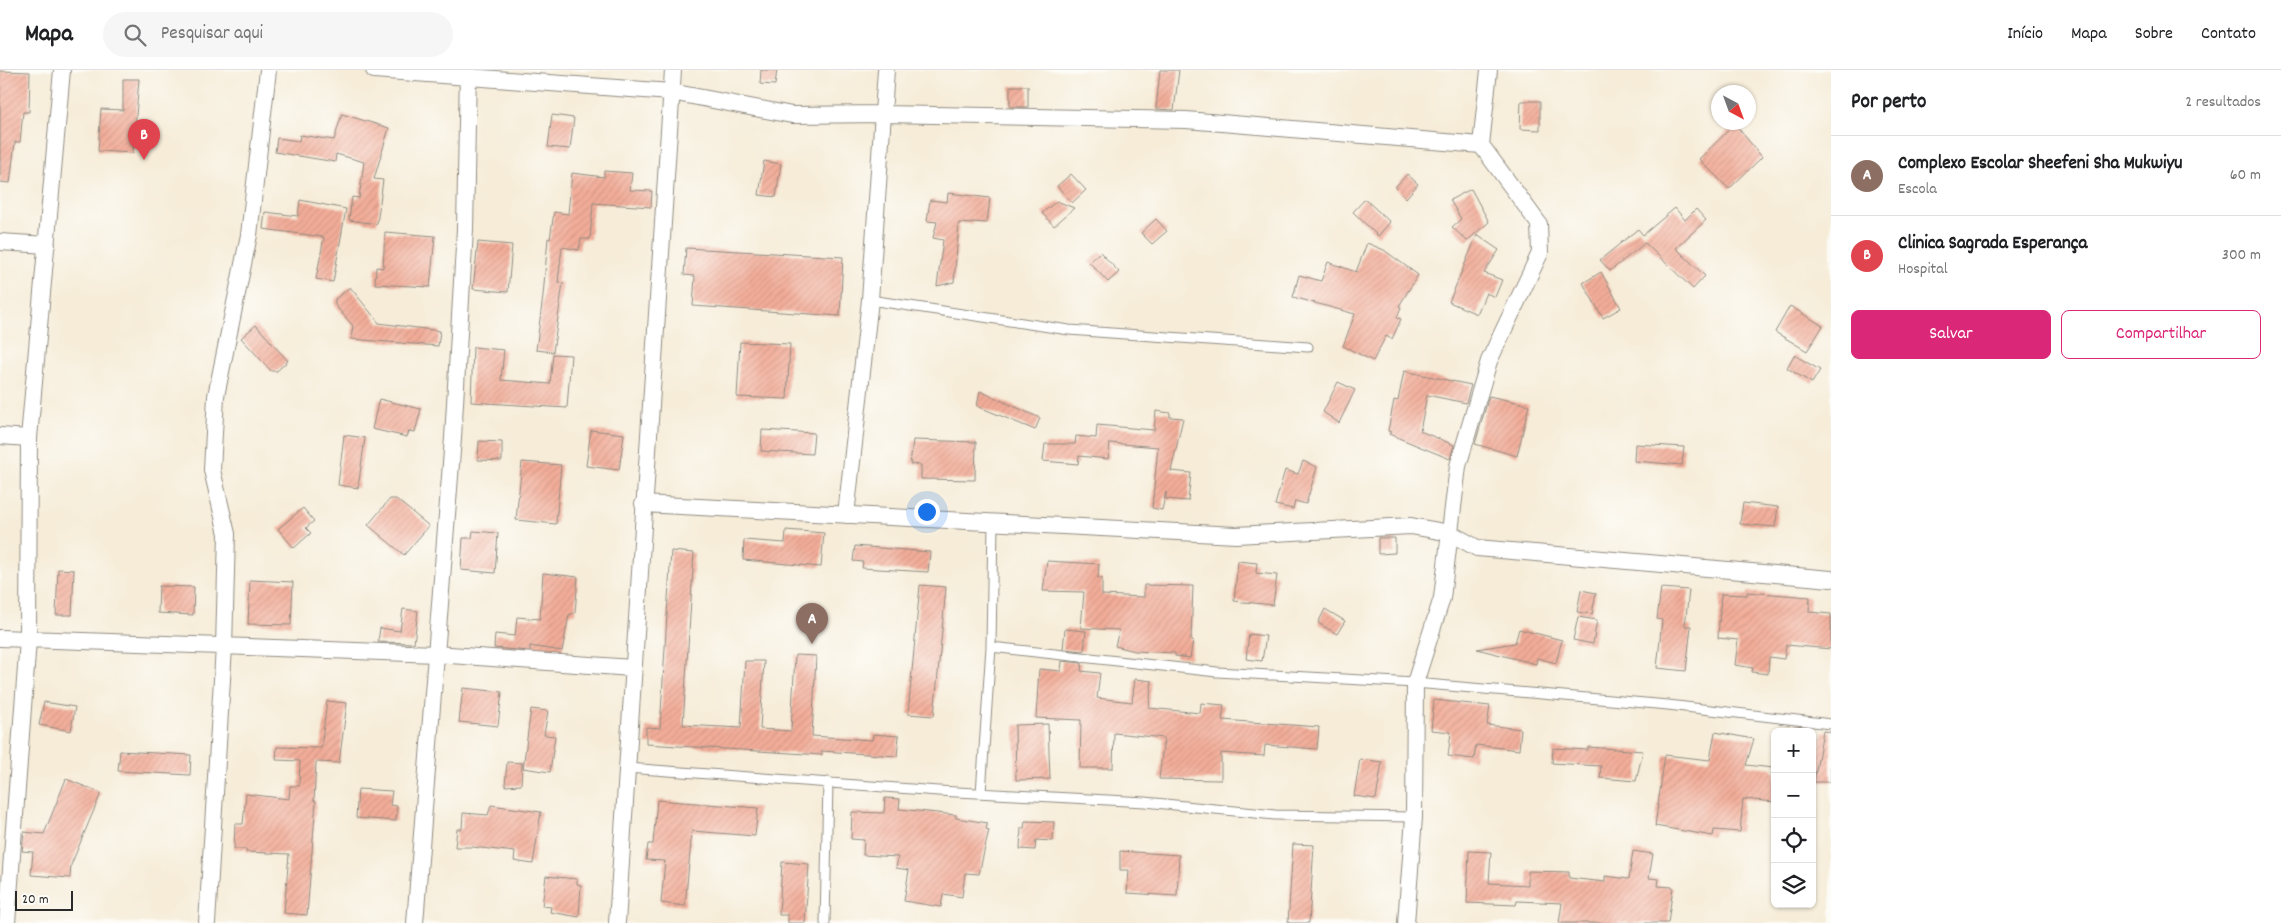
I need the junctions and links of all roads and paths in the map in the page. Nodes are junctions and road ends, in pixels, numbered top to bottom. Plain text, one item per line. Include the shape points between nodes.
1 (62, 70) edge
2 (268, 70) edge
3 (374, 70) edge
4 (673, 70) edge
5 (886, 70) edge
6 (1489, 70) edge
7 (468, 74) edge
8 (671, 92) junction
9 (882, 114) junction
10 (1481, 145) junction
11 (0, 242) edge
12 (47, 245) junction
13 (870, 300) junction
14 (1308, 347) dead end
15 (0, 436) edge
16 (29, 438) junction
17 (643, 504) junction
18 (846, 515) junction
19 (993, 522) junction
20 (1450, 533) junction
21 (1831, 579) edge
22 (0, 638) edge
23 (28, 640) junction
24 (224, 647) junction
25 (990, 647) junction
26 (436, 654) junction
27 (632, 668) junction
28 (1415, 683) junction
29 (1831, 724) edge
30 (626, 768) junction
31 (828, 782) junction
32 (981, 793) junction
33 (1414, 817) junction
34 (7, 923) edge
35 (207, 923) edge
36 (415, 923) edge
37 (617, 923) edge
38 (825, 923) edge
39 (829, 923) edge
40 (1406, 923) edge

1 - 12 street
2 - 24 street via 249,234 216,396 212,470 227,534
3 - 7 street
4 - 8 street
5 - 9 street
6 - 10 street
7 - 8 street
7 - 26 street via 464,239
8 - 9 street via 792,115
8 - 17 street
9 - 10 street via 1186,120
9 - 13 street
10 - 20 street via 1539,224 1540,252 1489,361 1458,466
11 - 12 street
12 - 16 street
13 - 14 lane via 1069,330
13 - 18 street
15 - 16 street
16 - 23 street
17 - 18 street
17 - 27 street
18 - 19 street
19 - 20 street via 1236,535 1411,526
19 - 25 lane
20 - 21 street via 1477,548
20 - 28 street via 1442,598
22 - 23 street
23 - 24 street
23 - 34 street
24 - 26 street
24 - 35 street
25 - 28 lane via 1217,672
25 - 32 lane
26 - 27 street
26 - 36 street
27 - 30 street
28 - 29 lane
28 - 33 street
30 - 31 lane
30 - 37 street
31 - 32 lane
31 - 38 lane
32 - 33 lane via 1145,802 1275,814
33 - 40 street
38 - 39 lane

